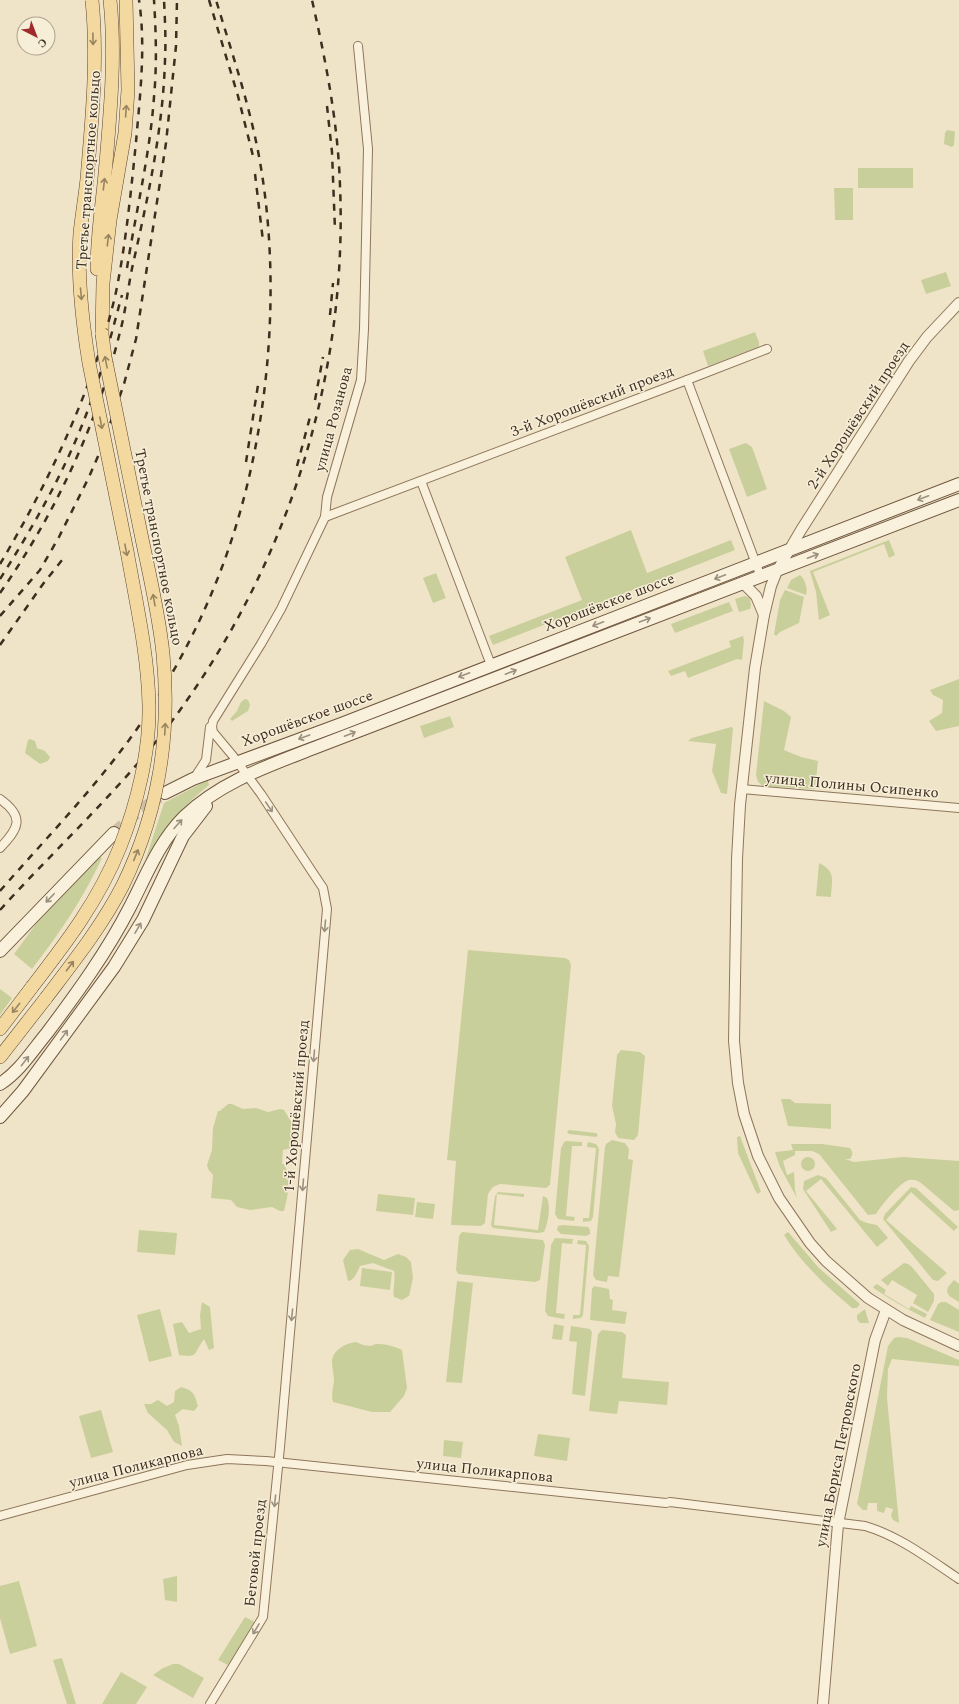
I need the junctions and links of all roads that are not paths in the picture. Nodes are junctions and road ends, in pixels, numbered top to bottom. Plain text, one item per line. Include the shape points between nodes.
1 (92, 0) edge
2 (110, 0) edge
3 (126, 0) edge
4 (358, 46) dead end
5 (959, 303) edge
6 (102, 334) junction
7 (767, 349) dead end
8 (687, 380) junction
9 (421, 481) junction
10 (959, 484) edge
11 (959, 500) edge
12 (325, 518) junction
13 (790, 550) junction
14 (758, 562) junction
15 (777, 571) junction
16 (761, 577) junction
17 (744, 584) junction
18 (764, 615) junction
19 (491, 665) junction
20 (213, 721) junction
21 (237, 762) junction
22 (247, 775) junction
23 (192, 779) junction
24 (742, 789) junction
25 (165, 794) tunnel mouth
26 (0, 799) edge
27 (959, 808) edge
28 (114, 832) tunnel mouth
29 (0, 848) edge
30 (17, 933) junction
31 (0, 951) edge
32 (0, 956) edge
33 (0, 1029) edge
34 (0, 1057) edge
35 (0, 1084) edge
36 (0, 1117) edge
37 (886, 1310) junction
38 (959, 1346) edge
39 (278, 1463) junction
40 (0, 1516) edge
41 (838, 1524) junction
42 (959, 1579) edge
43 (210, 1704) edge
44 (823, 1704) edge

1 -> 33 main road, Третье транспортное кольцо, bridge via 94,76 87,179 80,233 80,284 89,363 143,641 149,706 146,749 131,816 120,848 103,883 87,912
6 -> 2 main road, Третье транспортное кольцо via 97,269 112,76
6 -> 3 main road via 103,283 110,220 125,133 128,32
4 - 12 street, улица Розанова via 368,149 361,380 327,497
5 - 13 street, 2-й Хорошёвский проезд via 914,355
34 -> 6 main road, Третье транспортное кольцо, bridge via 97,930 123,885 149,819 164,752 166,702 163,653
7 - 8 street
8 - 9 street, 3-й Хорошёвский проезд
8 - 14 street, 3-й Хорошёвский проезд
9 - 12 street, 3-й Хорошёвский проезд
9 - 19 street
10 -> 13 main road, Хорошёвское шоссе
15 -> 11 main road, Хорошёвское шоссе
12 - 20 street, улица Розанова via 281,609
13 - 14 main road, Хорошёвское шоссе
13 - 15 street, 2-й Хорошёвский проезд
14 - 15 street via 770,563
14 - 16 street, 3-й Хорошёвский проезд
14 -> 19 main road, Хорошёвское шоссе
15 - 16 main road, Хорошёвское шоссе
15 - 18 street, 2-й Хорошёвский проезд
16 - 17 main road, Хорошёвское шоссе
17 - 18 street via 756,596
22 -> 17 main road, Хорошёвское шоссе
18 - 24 street, 2-й Хорошёвский проезд via 755,668
19 -> 21 main road, Хорошёвское шоссе
20 - 21 street via 213,732
20 - 23 street, улица Розанова via 209,730 206,760
21 - 22 street, Хорошёвское шоссе
21 - 23 main road
35 -> 22 main road via 22,1065 80,989 126,916 157,853 174,828 195,808
36 -> 22 main road via 23,1091 118,962 143,920 176,848 191,824 221,792
22 -> 39 street, 1-й Хорошёвский проезд via 323,888 326,909
23 - 25 main road
24 - 27 street, улица Полины Осипенко
24 - 37 street, 2-й Хорошёвский проезд via 737,859 734,1041 744,1114 758,1156 779,1198 810,1243 826,1261 868,1298
26 - 29 street via 14,811 17,820 10,837
28 -> 30 main road
30 - 31 main road
30 - 32 main road
37 - 38 street, 2-й Хорошёвский проезд
37 - 41 street, улица Бориса Петровского via 875,1340
39 - 40 street, улица Поликарпова via 227,1459 187,1465
39 - 41 street, улица Поликарпова via 670,1502
39 -> 43 street, Беговой проезд via 263,1617
41 - 42 street, улица Поликарпова via 865,1526 882,1531
41 - 44 street, улица Бориса Петровского

